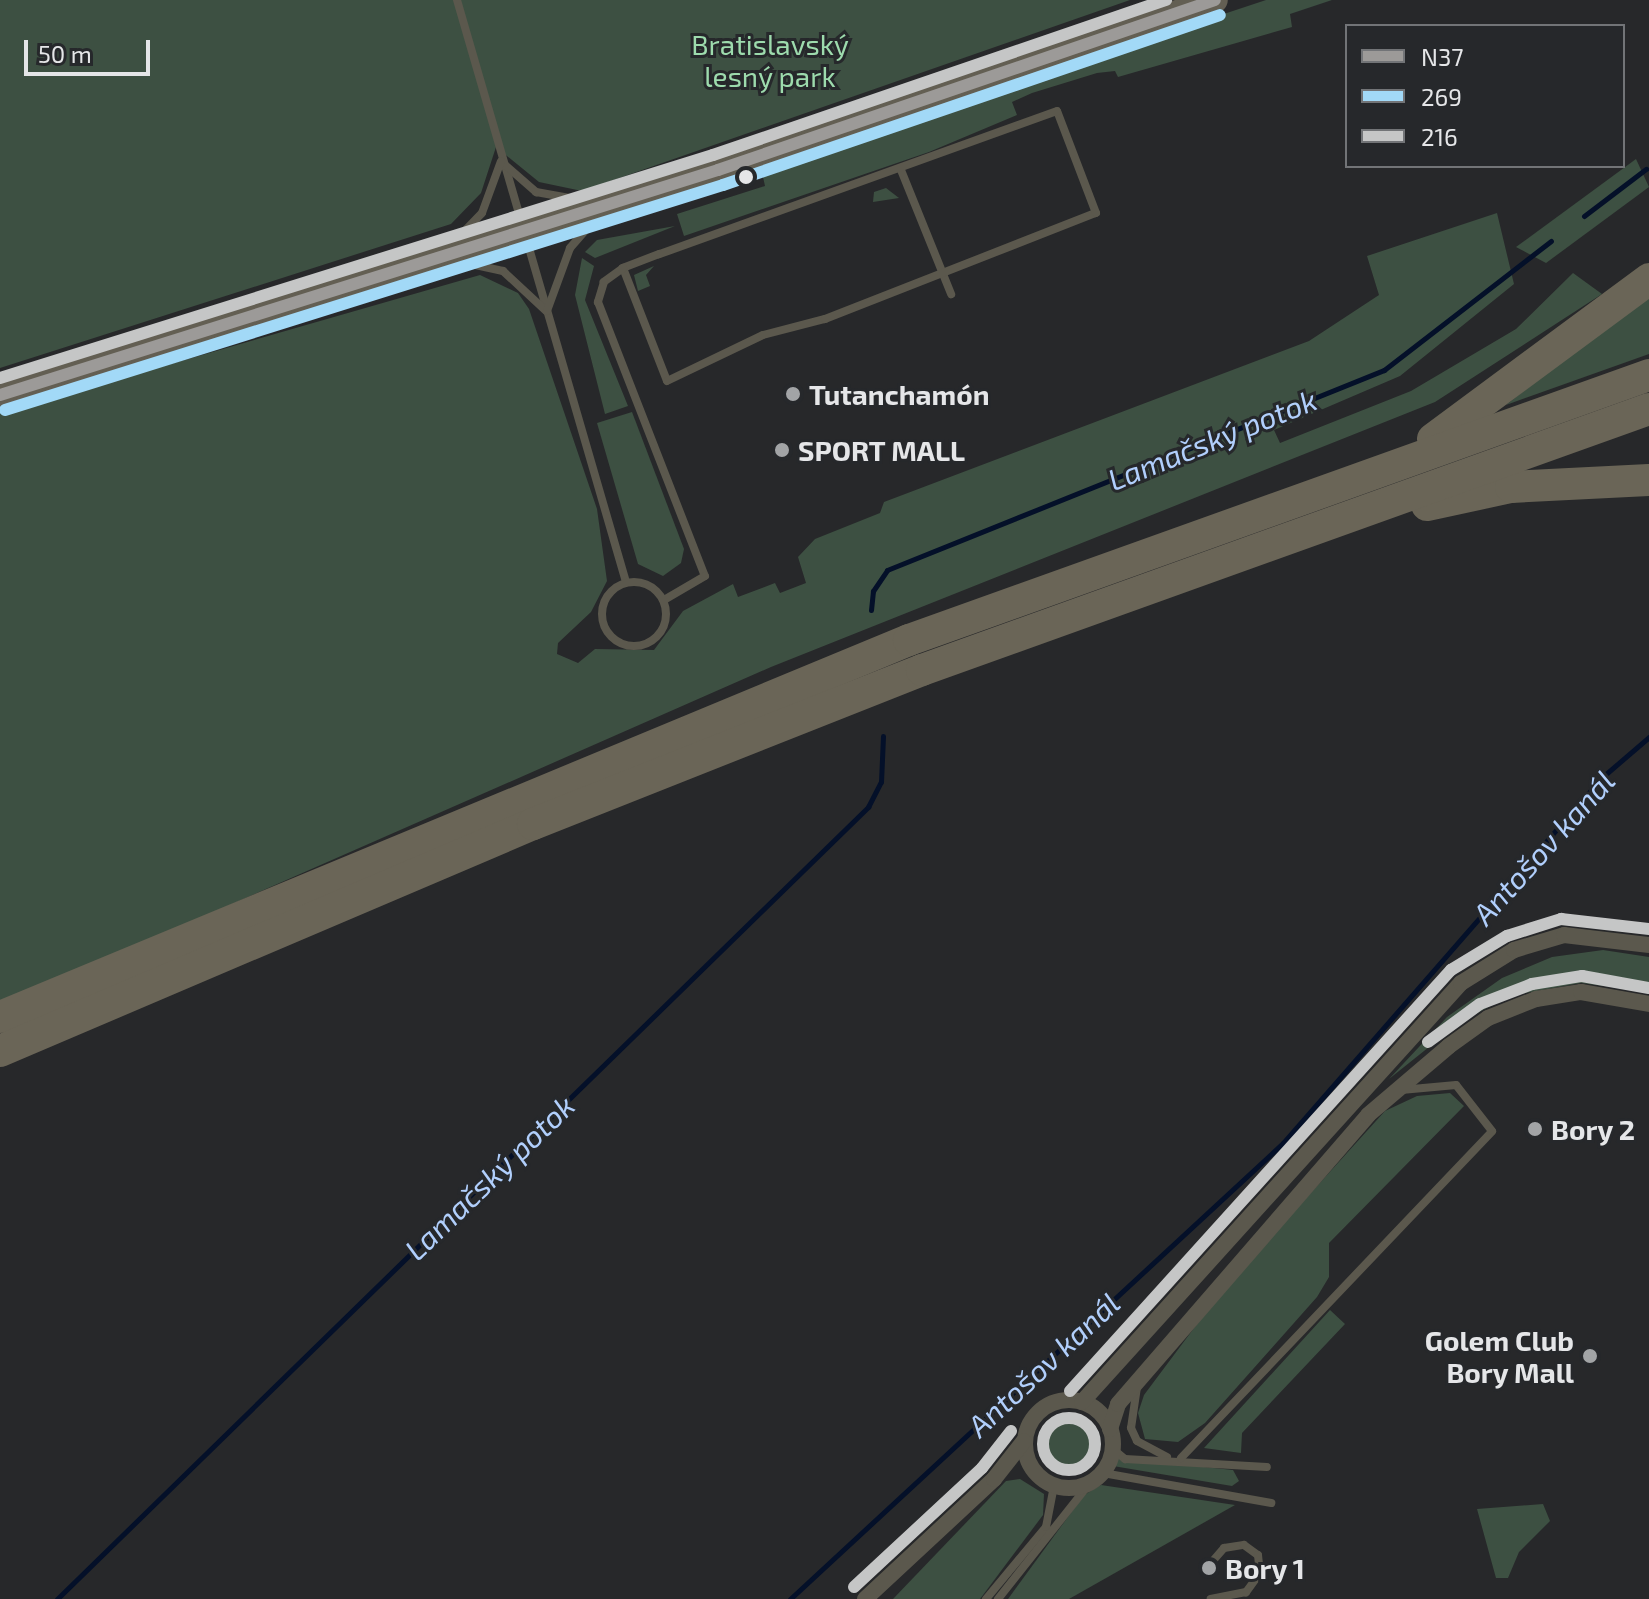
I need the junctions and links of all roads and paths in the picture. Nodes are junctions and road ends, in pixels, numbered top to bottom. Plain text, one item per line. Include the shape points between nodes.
1 (457, 0) edge
2 (1200, 0) edge
3 (1215, 0) edge
4 (1167, 7) edge
5 (1092, 30) dead end
6 (501, 160) junction
7 (901, 170) junction
8 (611, 202) junction
9 (522, 230) junction
10 (439, 257) junction
11 (623, 268) junction
12 (942, 273) junction
13 (1649, 279) edge
14 (951, 294) dead end
15 (546, 312) junction
16 (1649, 375) edge
17 (0, 395) edge
18 (1649, 409) edge
19 (1401, 462) junction
20 (1649, 480) edge
21 (1376, 505) junction
22 (626, 582) junction
23 (664, 600) junction
24 (1649, 945) edge
25 (1649, 1004) edge
26 (0, 1017) edge
27 (0, 1051) edge
28 (1396, 1090) junction
29 (1139, 1379) junction
30 (1082, 1402) junction
31 (1110, 1429) junction
32 (1024, 1441) junction
33 (1113, 1449) junction
34 (1168, 1457) junction
35 (1181, 1458) junction
36 (1267, 1467) dead end
37 (1035, 1474) junction
38 (1096, 1478) junction
39 (994, 1479) junction
40 (1054, 1486) junction
41 (1271, 1503) dead end
42 (1211, 1563) dead end
43 (865, 1599) edge
44 (986, 1599) edge
45 (998, 1599) edge
46 (1211, 1599) edge

1 - 6 lane
2 - 4 main road
3 - 4 main road
4 - 5 lane
4 - 8 main road
6 - 8 lane via 536,192
6 - 9 lane
6 - 10 lane via 482,213
7 - 11 lane
7 - 12 lane
7 - 12 lane via 1057,111 1096,213
8 - 9 main road
8 - 15 lane via 570,248
9 - 10 main road
9 - 15 lane
10 - 15 lane via 503,271
10 - 17 main road
11 - 12 lane via 667,381 763,335
11 - 23 lane via 604,282 598,302 705,576
12 - 14 lane
13 - 19 highway
15 - 22 lane
16 - 19 highway
18 - 21 highway
19 - 26 highway via 909,640
20 - 21 highway
21 - 27 highway via 1025,630 547,818
22 - 23 lane via 653,586
22 - 23 lane via 603,605 605,627 618,642 638,646 656,638 666,621
24 - 30 street via 1564,935 1514,950 1461,983
25 - 28 street via 1581,992 1536,999 1488,1018
28 - 29 street
28 - 35 lane via 1445,1084 1470,1099 1492,1131
29 - 31 street via 1118,1404
29 - 34 lane via 1131,1428 1137,1441
30 - 31 street
30 - 32 street via 1047,1405
31 - 33 street
32 - 37 street
32 - 39 street
33 - 34 lane via 1125,1459
33 - 38 street
34 - 35 lane
35 - 36 lane
37 - 39 street
37 - 40 street
38 - 40 street
38 - 41 lane
38 - 45 lane
39 - 43 street
40 - 44 lane via 1046,1527
42 - 46 lane via 1238,1545 1260,1563 1254,1587

